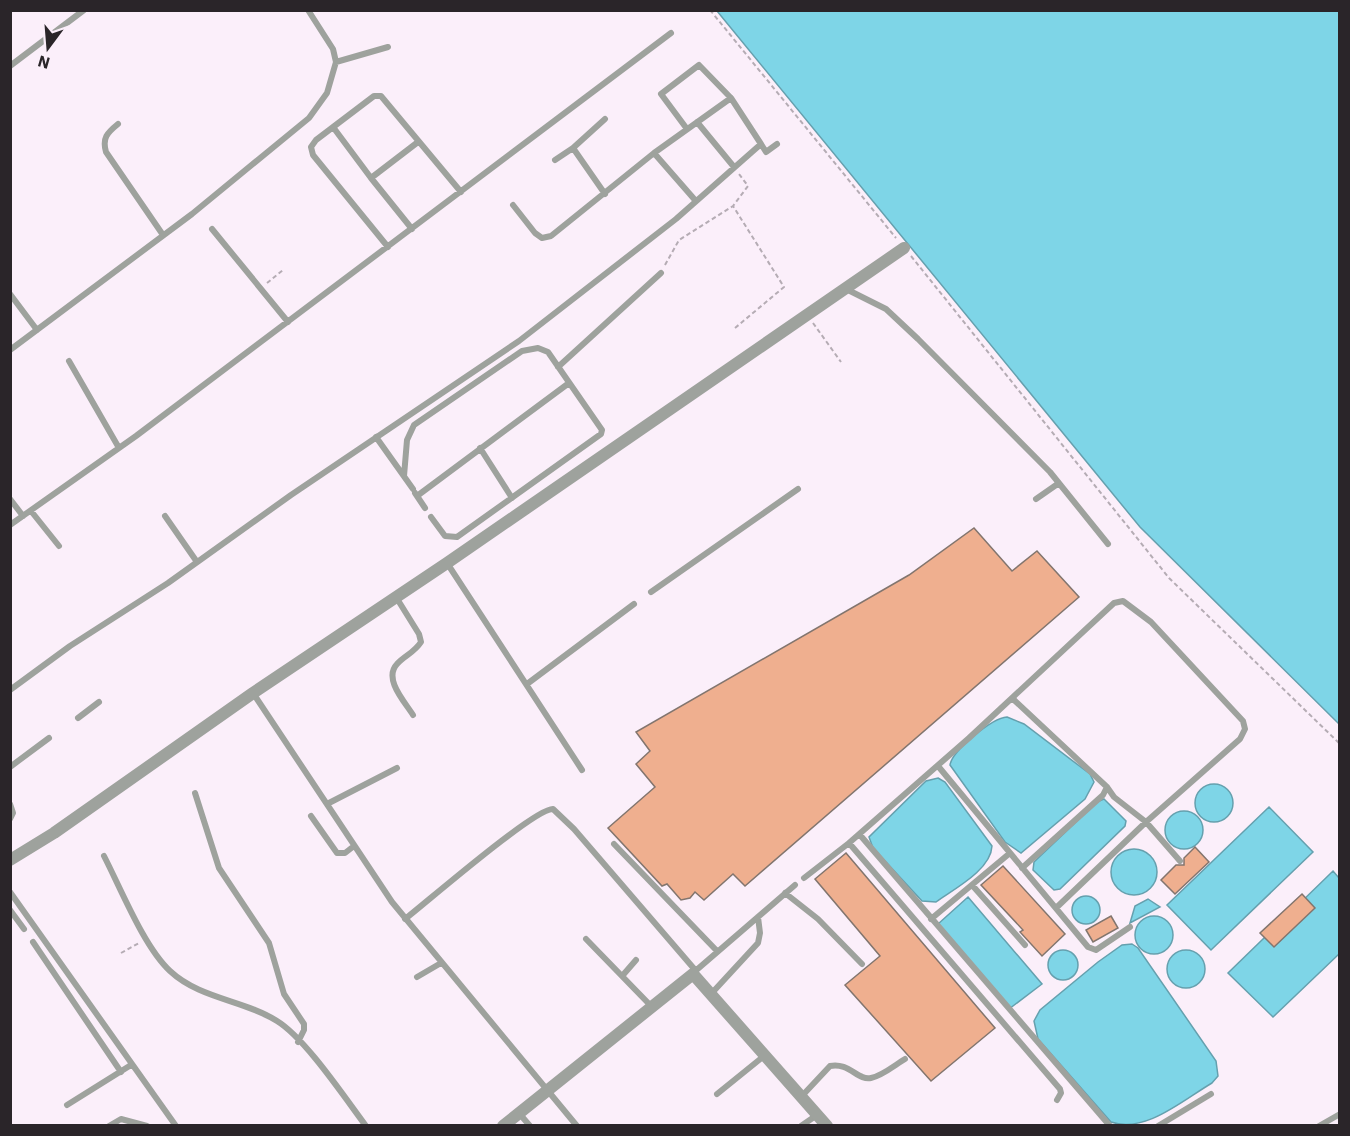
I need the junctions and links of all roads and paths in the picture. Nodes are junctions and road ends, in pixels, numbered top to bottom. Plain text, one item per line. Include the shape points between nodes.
1 (84, 10) edge
2 (308, 10) edge
3 (710, 10) edge
4 (671, 33) dead end
5 (388, 47) dead end
6 (336, 62) junction
7 (10, 66) edge
8 (730, 98) junction
9 (605, 119) dead end
10 (697, 122) junction
11 (118, 124) dead end
12 (333, 127) junction
13 (687, 129) junction
14 (418, 142) junction
15 (761, 144) junction
16 (777, 144) dead end
17 (573, 148) junction
18 (654, 153) junction
19 (555, 160) dead end
20 (734, 167) junction
21 (371, 178) junction
22 (461, 192) junction
23 (605, 194) junction
24 (695, 200) junction
25 (513, 206) dead end
26 (733, 206) junction
27 (212, 229) dead end
28 (412, 229) junction
29 (163, 235) junction
30 (388, 248) junction
31 (901, 250) junction
32 (283, 270) dead end
33 (661, 273) joint
34 (843, 288) junction
35 (260, 289) junction
36 (10, 294) edge
37 (806, 313) junction
38 (288, 322) junction
39 (735, 328) dead end
40 (37, 330) junction
41 (10, 350) edge
42 (69, 361) dead end
43 (841, 362) dead end
44 (558, 367) junction
45 (569, 383) junction
46 (376, 438) junction
47 (119, 448) junction
48 (480, 448) junction
49 (404, 476) junction
50 (1059, 483) junction
51 (798, 489) dead end
52 (415, 492) junction
53 (512, 498) junction
54 (10, 499) edge
55 (1036, 499) dead end
56 (425, 508) dead end
57 (31, 511) junction
58 (23, 516) junction
59 (165, 516) dead end
60 (431, 518) dead end
61 (10, 525) edge
62 (1108, 544) dead end
63 (59, 546) dead end
64 (197, 562) junction
65 (447, 563) junction
66 (651, 592) dead end
67 (396, 597) junction
68 (634, 604) dead end
69 (527, 684) junction
70 (10, 690) edge
71 (253, 693) junction
72 (1012, 698) junction
73 (99, 702) dead end
74 (413, 715) dead end
75 (78, 718) dead end
76 (49, 738) dead end
77 (1340, 744) edge
78 (938, 766) junction
79 (10, 767) edge
80 (397, 768) dead end
81 (582, 770) dead end
82 (1107, 787) junction
83 (195, 793) dead end
84 (10, 804) edge
85 (327, 804) junction
86 (311, 816) dead end
87 (10, 819) edge
88 (1146, 822) junction
89 (860, 835) junction
90 (849, 843) junction
91 (614, 844) dead end
92 (354, 846) junction
93 (1010, 853) junction
94 (104, 856) dead end
95 (10, 861) edge
96 (1180, 861) dead end
97 (1022, 868) junction
98 (804, 878) dead end
99 (795, 885) dead end
100 (972, 885) junction
101 (10, 892) edge
102 (785, 893) junction
103 (1056, 908) junction
104 (10, 910) edge
105 (758, 916) junction
106 (405, 919) junction
107 (931, 919) junction
108 (1130, 927) dead end
109 (24, 928) dead end
110 (147, 938) junction
111 (586, 939) dead end
112 (33, 942) dead end
113 (1025, 945) dead end
114 (717, 951) junction
115 (121, 953) dead end
116 (636, 960) dead end
117 (441, 963) junction
118 (862, 964) dead end
119 (694, 973) junction
120 (623, 975) junction
121 (417, 977) dead end
122 (711, 994) junction
123 (652, 1007) junction
124 (298, 1042) junction
125 (764, 1056) junction
126 (905, 1059) dead end
127 (130, 1065) junction
128 (121, 1072) junction
129 (548, 1089) junction
130 (717, 1094) dead end
131 (1210, 1094) dead end
132 (801, 1098) junction
133 (1057, 1100) dead end
134 (67, 1105) dead end
135 (518, 1112) junction
136 (1340, 1114) edge
137 (817, 1115) junction
138 (109, 1125) edge
139 (147, 1125) edge
140 (176, 1125) edge
141 (366, 1125) edge
142 (502, 1125) edge
143 (530, 1125) edge
144 (577, 1125) edge
145 (801, 1125) edge
146 (826, 1125) edge
147 (1110, 1125) edge
148 (1158, 1125) edge
149 (1319, 1125) edge

1 - 7 lane
2 - 6 lane via 333,49
3 - 31 path
4 - 22 lane
5 - 6 lane
6 - 29 lane via 327,93 309,118
8 - 10 lane
8 - 13 lane via 699,64 661,94
8 - 15 lane
9 - 17 lane
10 - 13 lane
10 - 20 lane
11 - 29 lane via 106,134 106,152
12 - 14 lane via 374,96 381,96
12 - 21 lane
12 - 30 lane via 311,147 314,155
13 - 18 lane
14 - 21 lane
14 - 22 lane
15 - 16 lane via 766,152
15 - 20 lane
17 - 19 lane
17 - 23 lane
18 - 23 lane
18 - 24 lane
20 - 24 lane
20 - 26 path via 748,186
21 - 28 lane
22 - 28 lane
23 - 25 lane via 551,236 542,238
24 - 46 lane via 519,341
26 - 33 path via 679,240
26 - 39 path via 784,287
27 - 35 lane
28 - 30 lane
29 - 40 lane
30 - 38 lane
31 - 34 street
31 - 77 path via 1169,578
32 - 35 path
33 - 44 lane
34 - 37 street
34 - 50 lane via 886,309
35 - 38 lane
36 - 40 lane
37 - 43 path
37 - 65 street
38 - 47 lane
40 - 41 lane
42 - 47 lane
44 - 45 lane
44 - 49 lane via 543,349 522,351 414,425 406,440
45 - 48 lane
45 - 53 lane via 602,434
46 - 49 lane
46 - 64 lane
47 - 57 lane
48 - 52 lane
48 - 53 lane
49 - 52 lane
50 - 55 lane
50 - 62 lane
51 - 66 lane
52 - 56 lane
53 - 60 lane via 457,537 445,536
54 - 58 lane
57 - 58 lane
57 - 63 lane
58 - 61 lane
59 - 64 lane
64 - 70 lane
65 - 67 street
65 - 69 lane
67 - 71 street
67 - 74 lane via 421,642 392,673
68 - 69 lane
69 - 81 lane
71 - 85 lane
71 - 95 street
72 - 78 lane
72 - 82 lane
72 - 88 lane via 1114,603 1123,601 1151,622 1243,721 1245,729 1240,739
73 - 75 lane
76 - 79 lane
78 - 89 lane
78 - 93 lane
80 - 85 lane
82 - 88 lane
82 - 97 lane via 1103,795
83 - 124 lane via 219,868 268,943 284,994 303,1024
84 - 87 lane
85 - 92 lane
86 - 92 lane via 337,853 345,853
88 - 96 lane
88 - 103 lane
89 - 90 lane
89 - 107 lane
90 - 98 lane
90 - 133 lane via 1060,1089
91 - 114 lane
92 - 106 lane
93 - 97 lane
93 - 100 lane
94 - 110 lane
97 - 103 lane
99 - 102 lane
100 - 107 lane
100 - 113 lane
101 - 127 lane
102 - 105 lane
102 - 118 lane via 818,919
103 - 108 lane via 1088,947 1096,950
104 - 109 lane
105 - 114 lane
105 - 122 lane via 758,943
106 - 117 lane
106 - 119 lane via 518,829 553,809
107 - 147 lane
110 - 115 path
110 - 124 lane via 176,976 219,999 276,1020
111 - 120 lane
112 - 128 lane
114 - 119 lane
116 - 120 lane
117 - 121 lane
117 - 129 lane
119 - 122 street
119 - 123 street
120 - 123 lane
122 - 125 street
123 - 129 street
124 - 141 lane
125 - 130 lane
125 - 132 street
126 - 132 lane via 872,1078 865,1078 848,1066 830,1066
127 - 128 lane
127 - 140 lane
128 - 134 lane
129 - 135 street
129 - 144 lane
131 - 148 lane
132 - 137 street
135 - 142 street
135 - 143 lane
136 - 149 lane
137 - 145 lane
137 - 146 street
138 - 139 lane via 121,1119

